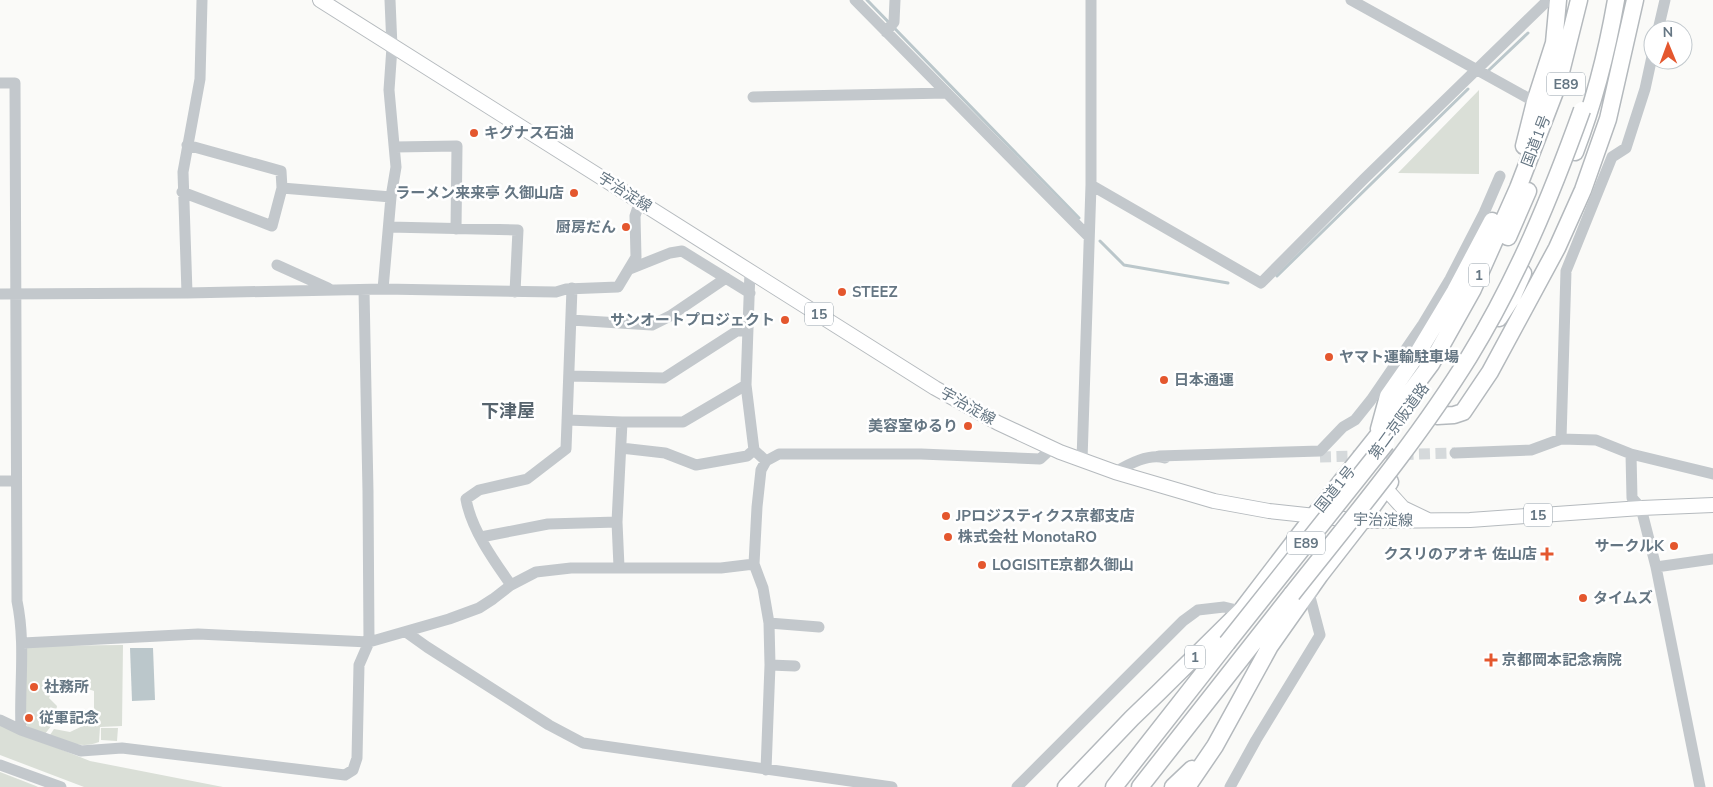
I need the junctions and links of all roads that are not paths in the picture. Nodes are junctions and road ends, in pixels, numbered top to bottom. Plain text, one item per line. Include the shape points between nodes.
1 (202, 0) edge
2 (320, 0) edge
3 (390, 0) edge
4 (855, 0) edge
5 (894, 0) edge
6 (1091, 0) edge
7 (1351, 0) edge
8 (1564, 0) edge
9 (1579, 0) edge
10 (1586, 0) edge
11 (1608, 0) edge
12 (1616, 0) edge
13 (1635, 0) edge
14 (1665, 0) edge
15 (1552, 1) edge
16 (1660, 20) edge
17 (886, 32) junction
18 (392, 47) junction
19 (1477, 70) junction
20 (1649, 70) edge
21 (0, 83) edge
22 (1558, 84) junction
23 (947, 93) junction
24 (753, 96) dead end
25 (1535, 102) junction
26 (187, 145) junction
27 (395, 147) junction
28 (1500, 176) dead end
29 (1091, 185) junction
30 (282, 188) junction
31 (182, 192) junction
32 (391, 197) junction
33 (640, 201) junction
34 (389, 227) junction
35 (456, 229) junction
36 (1089, 237) junction
37 (277, 265) dead end
38 (630, 269) junction
39 (750, 271) junction
40 (726, 278) junction
41 (572, 288) junction
42 (383, 289) junction
43 (332, 290) junction
44 (364, 290) junction
45 (515, 292) junction
46 (187, 293) junction
47 (750, 293) junction
48 (0, 294) edge
49 (16, 294) junction
50 (571, 320) junction
51 (748, 331) junction
52 (1435, 356) junction
53 (1408, 368) junction
54 (569, 376) junction
55 (746, 386) junction
56 (1390, 393) junction
57 (1371, 400) junction
58 (1437, 416) junction
59 (567, 420) junction
60 (622, 422) junction
61 (1376, 438) junction
62 (1556, 441) junction
63 (621, 448) junction
64 (1052, 448) junction
65 (1459, 449) tunnel mouth
66 (754, 450) junction
67 (1631, 454) junction
68 (1159, 456) junction
69 (1320, 458) tunnel mouth
70 (1082, 460) junction
71 (766, 461) junction
72 (1115, 472) junction
73 (1713, 474) edge
74 (0, 481) edge
75 (16, 481) junction
76 (1385, 488) junction
77 (1713, 505) edge
78 (1641, 508) junction
79 (1313, 517) junction
80 (1430, 520) junction
81 (1362, 521) junction
82 (618, 522) junction
83 (481, 537) junction
84 (1713, 559) edge
85 (754, 564) junction
86 (619, 567) junction
87 (1656, 567) junction
88 (1320, 575) junction
89 (511, 585) junction
90 (1241, 611) junction
91 (769, 623) junction
92 (819, 628) dead end
93 (406, 632) junction
94 (369, 642) junction
95 (23, 643) junction
96 (770, 665) junction
97 (795, 666) dead end
98 (1132, 718) junction
99 (0, 720) edge
100 (21, 730) junction
101 (1215, 746) junction
102 (0, 765) edge
103 (766, 770) junction
104 (61, 787) edge
105 (892, 787) edge
106 (1017, 787) edge
107 (1066, 787) edge
108 (1080, 787) edge
109 (1114, 787) edge
110 (1140, 787) edge
111 (1173, 787) edge
112 (1188, 787) edge
113 (1230, 787) edge
114 (1700, 787) edge

1 - 26 street via 200,79
2 - 18 main road, 宇治淀線 / 15
3 - 18 street
4 - 17 street
5 - 17 street via 894,22
6 - 29 street
7 - 19 street
8 - 22 highway via 1567,28
9 - 22 highway, 国道1号 / 1
10 - 109 highway, 第二京阪道路 / E89, bridge via 1569,73 1547,145 1520,213 1454,343 1386,442
11 - 110 highway, 第二京阪道路 / E89, bridge via 1582,110 1559,176 1503,299 1469,358 1394,464
12 - 58 highway via 1608,46 1584,129 1543,230 1512,298
13 - 58 highway via 1608,120 1558,248 1490,372 1464,412
14 - 16 street
15 - 19 street
15 - 25 highway via 1554,43
17 - 23 street
18 - 27 street via 389,90
18 - 33 main road, 宇治淀線 / 15
19 - 25 street
19 - 29 street via 1261,283
20 - 62 street via 1626,148 1612,158 1566,271
21 - 49 street via 15,83
22 - 52 highway, 国道1号 / 1 via 1496,239
23 - 24 street
23 - 36 street
25 - 53 highway via 1517,166 1490,226 1456,291
26 - 30 street via 281,172
26 - 31 street
27 - 32 street via 396,166
27 - 35 street via 457,146
28 - 57 street via 1450,279
29 - 36 street
30 - 31 street via 272,226
30 - 32 street
31 - 46 street
32 - 34 street
33 - 38 street via 635,216 636,257
33 - 39 main road, 宇治淀線 / 15
34 - 35 street
34 - 42 street
35 - 45 street via 518,230
36 - 70 street
37 - 43 street
38 - 40 street via 682,251
38 - 41 street via 618,287
39 - 47 street
39 - 64 main road, 宇治淀線 / 15 via 935,388
40 - 47 street
40 - 50 street via 652,325
41 - 45 street via 556,292
41 - 50 street
42 - 44 street
42 - 45 street
43 - 44 street
43 - 46 street
44 - 94 street
46 - 49 street
47 - 51 street
48 - 49 street
49 - 75 street
50 - 54 street
51 - 54 street via 737,331 664,378
51 - 55 street
52 - 53 street via 1428,362
52 - 61 highway, 国道1号 / 1
53 - 56 highway
54 - 59 street
55 - 60 street via 683,422
55 - 66 street
56 - 57 street
56 - 61 highway
57 - 68 street via 1355,420 1343,427 1320,451
58 - 76 highway
59 - 60 street
59 - 83 street via 566,450 527,479 479,490 466,499 468,512
60 - 63 street
61 - 79 highway, 国道1号 / 1
62 - 65 street via 1531,450
62 - 67 street via 1596,440
63 - 66 street via 665,452 696,465 747,456
63 - 82 street
64 - 70 main road, 宇治淀線 / 15
64 - 71 street via 1040,459 920,454 779,454
66 - 71 street
67 - 73 street
67 - 78 street via 1632,498
68 - 69 street via 1176,462
68 - 72 street via 1136,461
70 - 72 main road, 宇治淀線 / 15
71 - 85 street via 761,470
72 - 79 main road, 宇治淀線 / 15 via 1214,501
74 - 75 street
75 - 95 street via 18,601
76 - 80 main road via 1403,508
76 - 81 highway
77 - 78 main road, 宇治淀線 / 15
78 - 80 main road, 宇治淀線 / 15
78 - 87 street
79 - 81 main road, 宇治淀線 / 15
79 - 90 highway, 国道1号 / 1
80 - 81 main road, 宇治淀線 / 15
81 - 88 highway
82 - 83 street via 548,524
82 - 86 street
83 - 89 street
84 - 87 street
85 - 86 street via 721,568
85 - 91 street via 763,588
86 - 89 street via 536,572
87 - 114 street
88 - 101 highway via 1270,646
88 - 113 street via 1310,597 1320,635
89 - 93 street via 478,608
90 - 98 highway, 国道1号 / 1
90 - 106 street via 1224,607 1198,610 1183,621
91 - 92 street
91 - 96 street
93 - 94 street
93 - 103 street via 549,725 584,743
94 - 95 street via 198,634
94 - 100 street via 359,665 357,758 353,770 345,776 122,748 80,751
95 - 100 street
96 - 97 street
96 - 103 street
98 - 107 highway, 国道1号 / 1
98 - 108 highway
99 - 100 street
101 - 111 highway
101 - 112 highway
102 - 104 street
103 - 105 street

